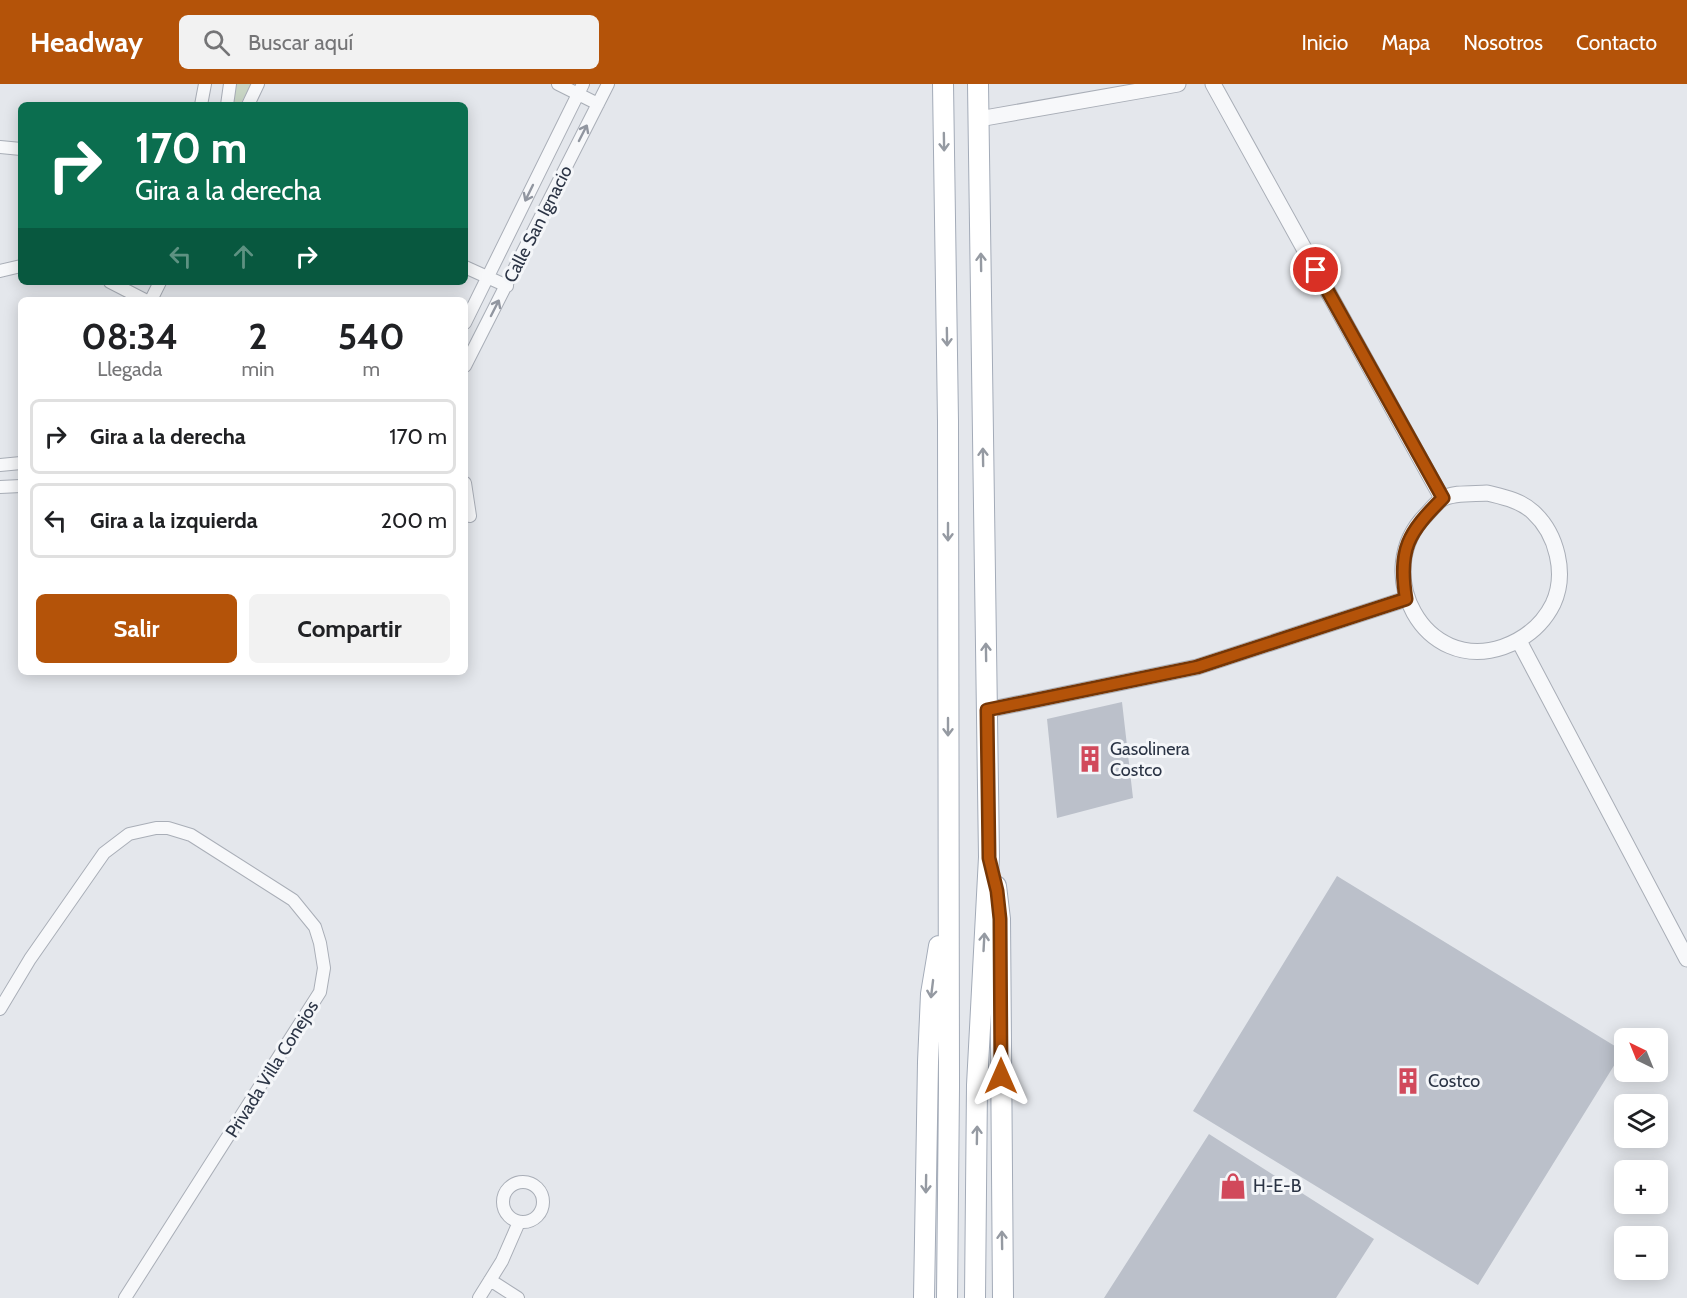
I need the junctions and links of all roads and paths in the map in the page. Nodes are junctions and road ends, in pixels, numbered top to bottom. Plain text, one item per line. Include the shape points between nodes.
1 (206, 84) edge
2 (230, 84) edge
3 (258, 84) edge
4 (558, 84) edge
5 (608, 84) edge
6 (943, 84) edge
7 (978, 84) edge
8 (1178, 84) edge
9 (1213, 84) edge
10 (580, 89) edge
11 (202, 102) edge
12 (227, 102) edge
13 (249, 102) edge
14 (598, 104) junction
15 (979, 119) junction
16 (0, 147) edge
17 (18, 149) edge
18 (18, 267) edge
19 (468, 268) edge
20 (0, 271) edge
21 (488, 277) junction
22 (116, 285) edge
23 (507, 286) junction
24 (131, 292) edge
25 (468, 317) edge
26 (468, 358) edge
27 (18, 463) edge
28 (0, 465) edge
29 (18, 486) edge
30 (0, 488) edge
31 (1443, 498) junction
32 (468, 503) edge
33 (470, 516) dead end
34 (1406, 599) junction
35 (1519, 641) junction
36 (987, 710) junction
37 (989, 858) junction
38 (948, 911) junction
39 (1687, 959) edge
40 (0, 1009) edge
41 (519, 1222) dead end
42 (490, 1280) junction
43 (126, 1298) edge
44 (479, 1298) edge
45 (518, 1298) edge
46 (924, 1298) edge
47 (947, 1298) edge
48 (975, 1298) edge
49 (1003, 1298) edge

1 - 11 street
2 - 12 street
3 - 13 street
4 - 10 street
5 - 14 street, Calle San Ignacio
6 -> 38 main road
7 - 15 main road
8 - 15 street
9 - 31 street
10 - 14 street
10 -> 21 street, Calle San Ignacio
23 -> 14 street, Calle San Ignacio
36 -> 15 main road
16 - 17 street
18 - 20 street
19 - 21 street
21 - 23 street
21 - 25 street, Calle San Ignacio
22 - 24 street
26 -> 23 street, Calle San Ignacio
27 - 28 street
29 - 30 street
31 - 34 street via 1420,521 1406,545 1401,572
31 - 35 street via 1487,493 1511,498 1532,512 1548,530 1558,553 1554,602 1540,624
32 - 33 street
34 - 35 street via 1419,623 1440,641 1466,650 1493,650
34 - 36 street via 1197,667
35 - 39 street
36 - 37 main road
48 -> 37 main road via 977,1085
49 -> 37 main road via 1000,919
38 -> 46 main road via 931,994
38 - 47 main road
40 - 43 street, Privada Villa Conejos via 93,866 115,843 142,830 168,828 190,835 293,900 315,927 323,957 320,992
41 - 42 street
42 - 44 street
42 - 45 street

